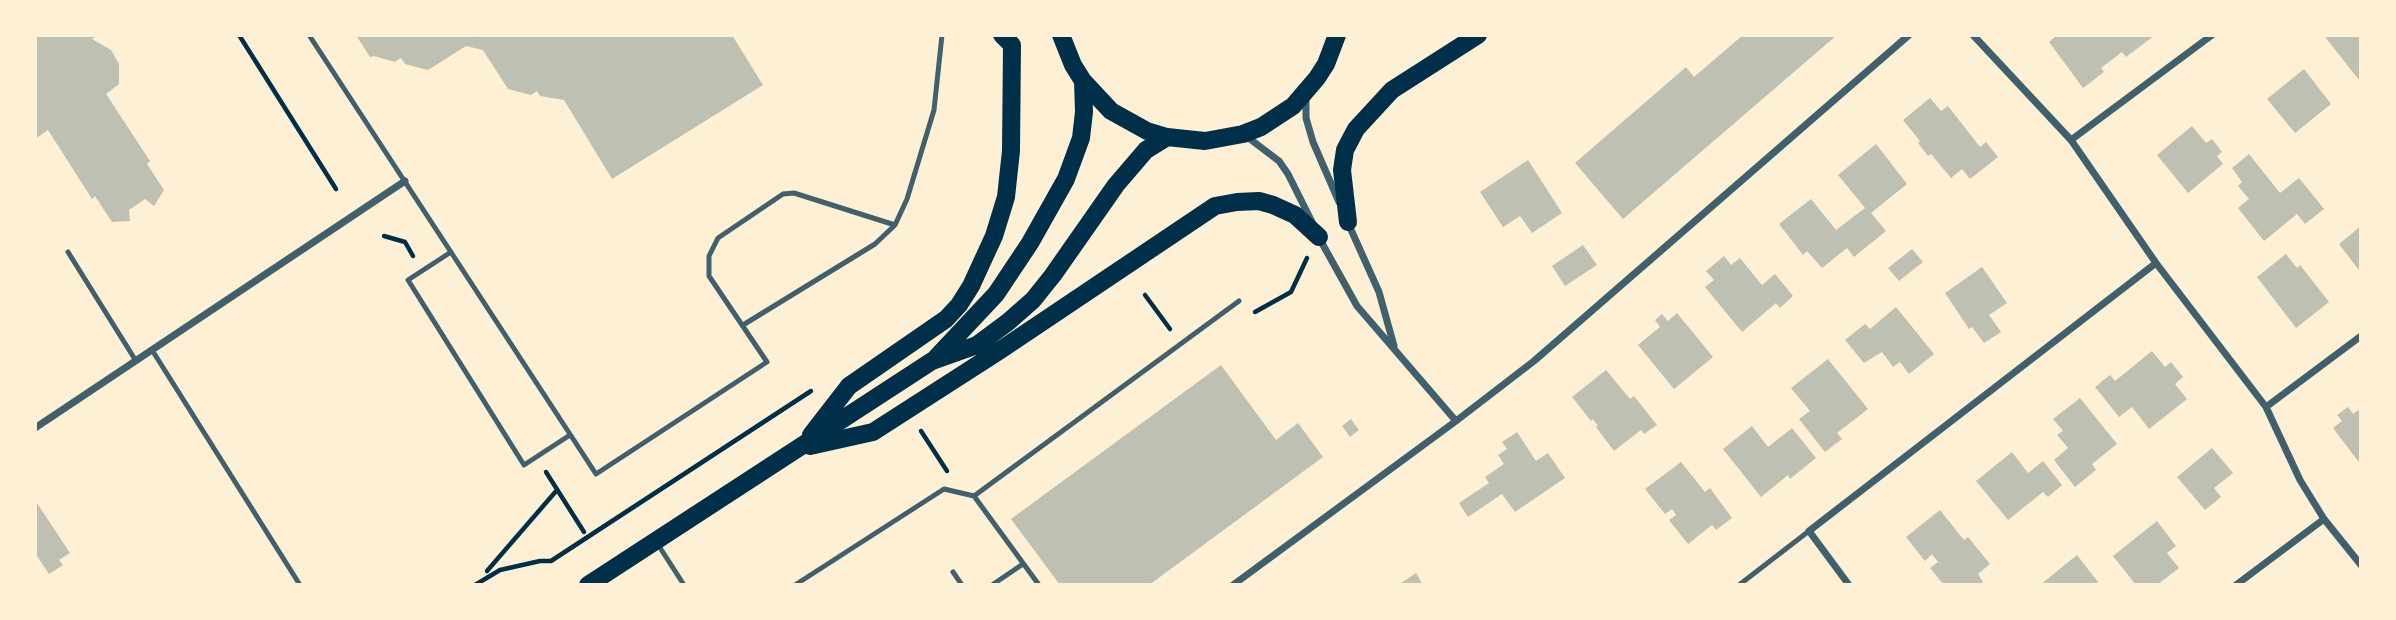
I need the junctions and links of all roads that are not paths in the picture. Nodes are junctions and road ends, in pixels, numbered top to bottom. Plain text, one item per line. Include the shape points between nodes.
1 (309, 35) edge
2 (942, 35) edge
3 (1002, 35) edge
4 (1061, 35) edge
5 (1349, 35) edge
6 (1478, 35) edge
7 (1909, 35) edge
8 (1973, 35) edge
9 (2212, 35) edge
10 (1335, 42) edge
11 (1083, 81) junction
12 (1307, 92) junction
13 (1243, 134) junction
14 (1167, 137) junction
15 (2071, 140) junction
16 (405, 181) junction
17 (1348, 222) junction
18 (895, 225) junction
19 (1319, 237) junction
20 (68, 252) dead end
21 (451, 252) junction
22 (2156, 263) junction
23 (1239, 302) road end
24 (743, 325) junction
25 (2361, 336) edge
26 (152, 350) junction
27 (1395, 350) junction
28 (136, 360) junction
29 (932, 361) junction
30 (2266, 407) junction
31 (1456, 421) junction
32 (35, 428) edge
33 (570, 435) junction
34 (800, 448) junction
35 (974, 496) junction
36 (2324, 519) junction
37 (1809, 531) junction
38 (656, 541) junction
39 (1023, 564) junction
40 (2361, 565) edge
41 (953, 572) dead end
42 (300, 585) edge
43 (588, 585) edge
44 (684, 585) edge
45 (795, 585) edge
46 (962, 585) edge
47 (992, 585) edge
48 (1038, 585) edge
49 (1233, 585) edge
50 (1739, 585) edge
51 (1849, 585) edge
52 (2236, 585) edge

1 - 16 lane
2 - 18 lane via 934,110
3 - 34 main road via 1012,46 1006,197 971,286 946,319 849,386
4 - 11 main road
5 - 10 main road
6 - 17 main road via 1392,90 1356,129 1345,150 1342,170
7 - 31 street via 1534,361
8 - 15 street
9 - 15 street
10 - 12 main road
11 - 14 main road via 1111,111
11 - 29 main road via 1081,138 1066,179 996,294
12 - 13 main road via 1278,117
12 - 17 street via 1306,118 1313,142
13 - 14 main road via 1205,141
13 - 19 street via 1279,161
14 - 29 main road via 1146,150 1116,185 1032,300 976,345
15 - 22 street
16 - 21 lane
16 - 26 street
17 - 27 street via 1379,292
18 - 24 lane via 874,244
18 - 24 lane via 794,193 783,194 718,238 709,256 709,276
19 - 27 street via 1357,306
19 - 34 main road via 1295,215 1273,205 1259,201 1215,206 873,432
20 - 28 lane
21 - 33 lane
21 - 33 lane via 408,280 524,465
22 - 30 street
22 - 37 street
23 - 35 lane
24 - 33 lane via 767,362 596,474
25 - 30 street
26 - 28 street
26 - 42 lane
27 - 31 street
28 - 32 street
29 - 34 main road
30 - 36 street
31 - 49 street
34 - 38 main road
35 - 39 lane
35 - 45 lane via 944,489
36 - 40 street
36 - 52 street
37 - 50 lane
37 - 51 street
38 - 43 main road
38 - 44 lane
39 - 47 lane
39 - 48 lane
41 - 46 lane

